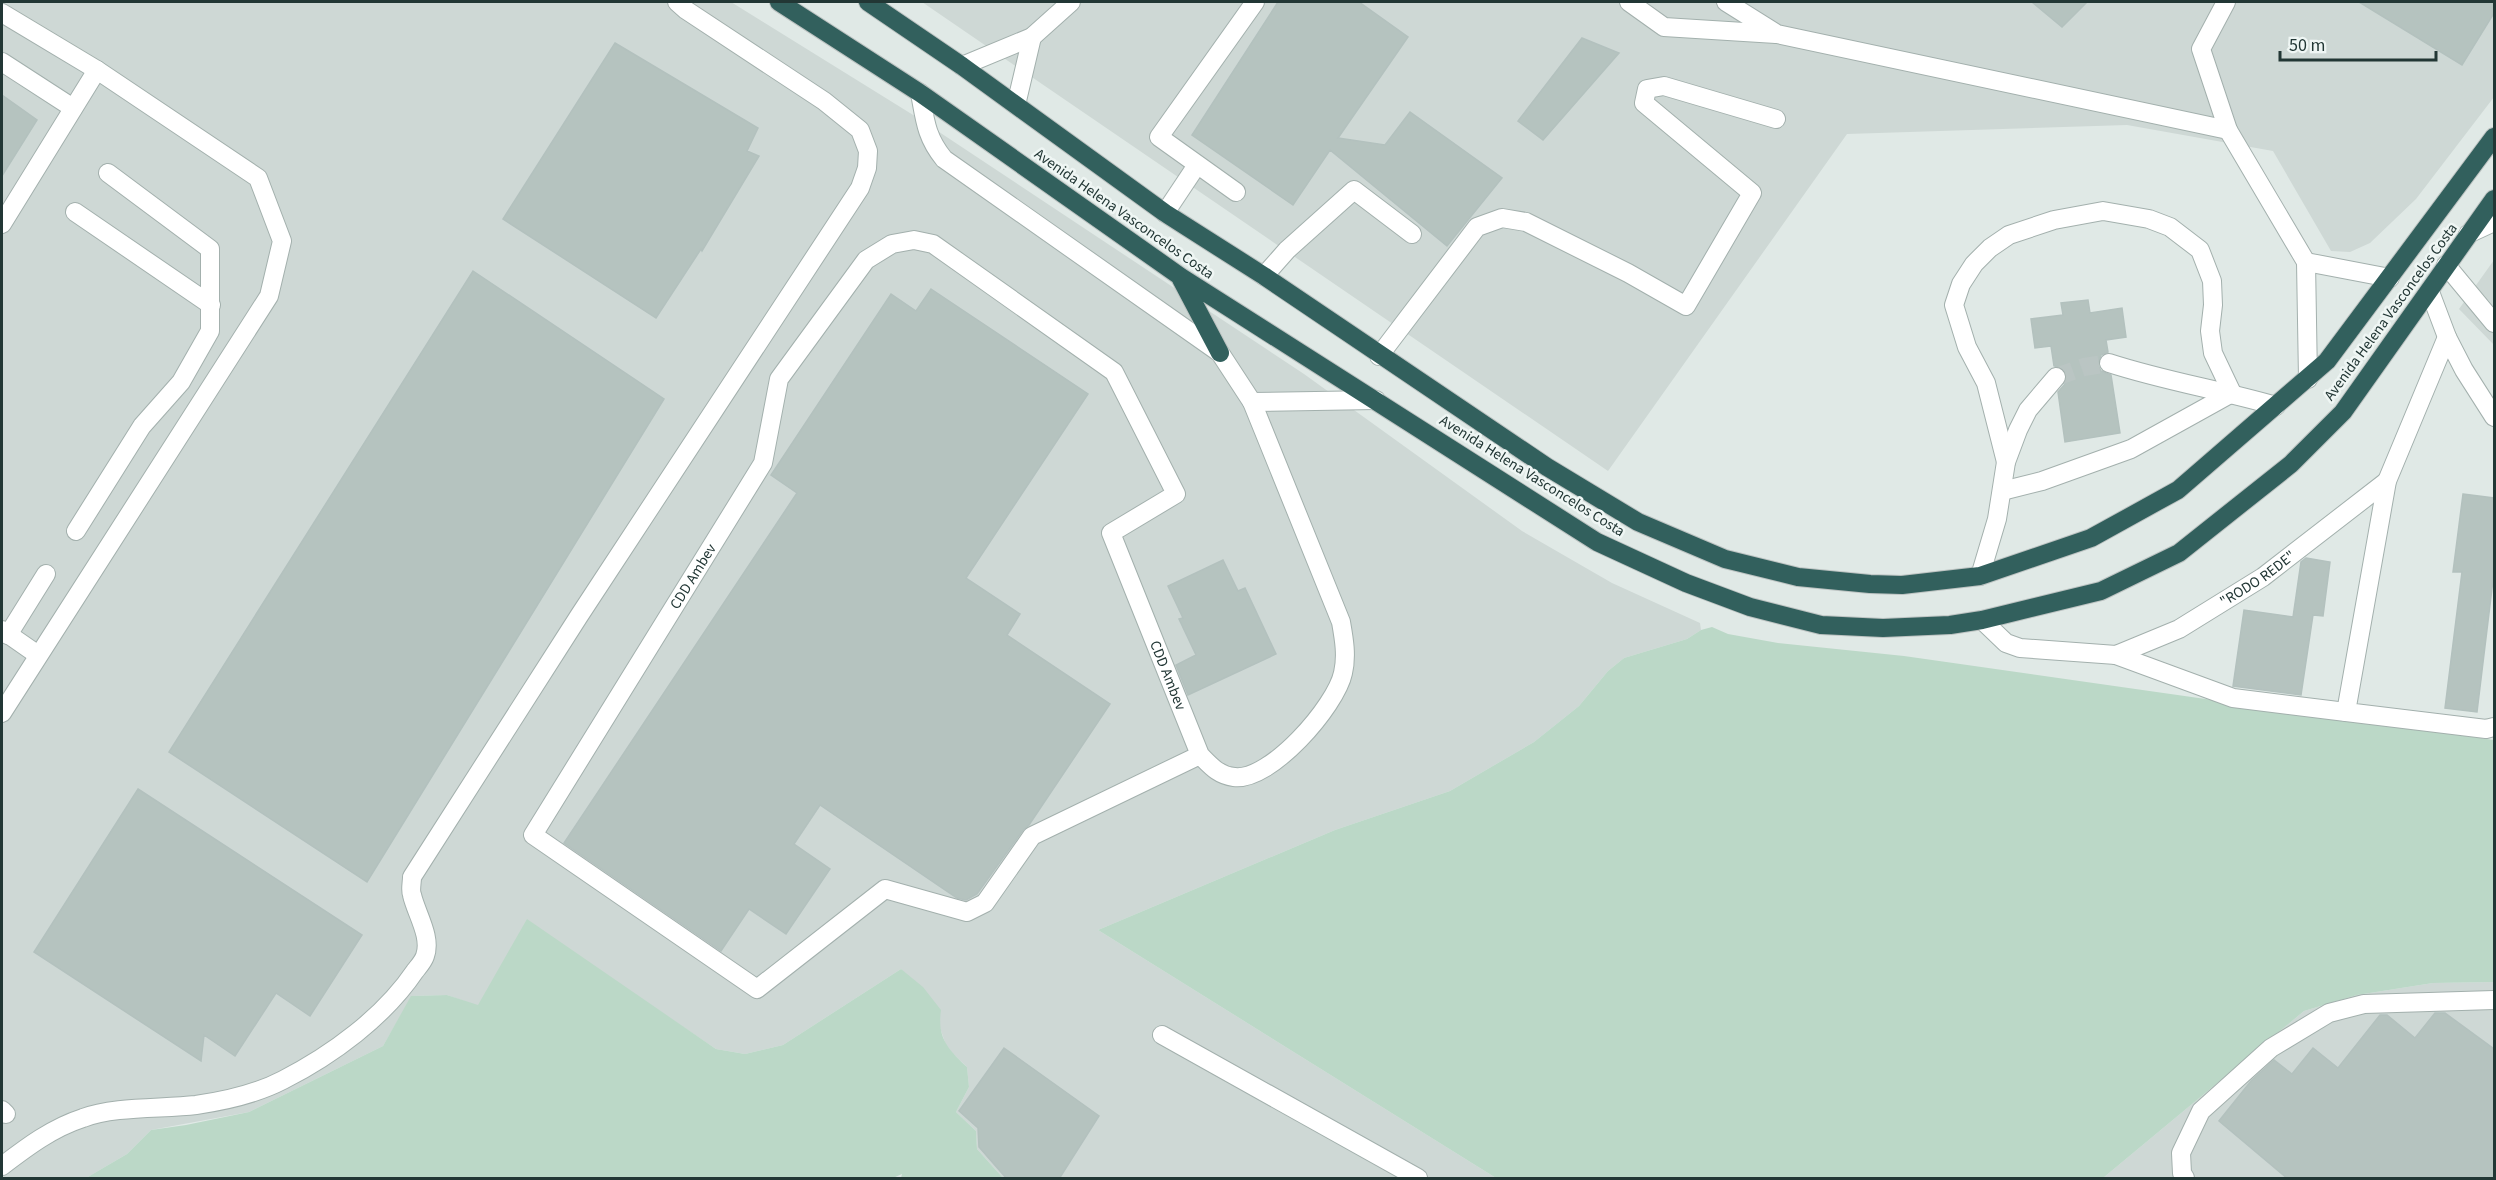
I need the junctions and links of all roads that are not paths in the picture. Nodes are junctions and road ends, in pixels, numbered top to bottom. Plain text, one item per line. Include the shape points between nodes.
1 (677, 2) edge
2 (779, 2) edge
3 (868, 2) edge
4 (1071, 2) edge
5 (1255, 2) edge
6 (1629, 2) edge
7 (1726, 2) edge
8 (2226, 2) edge
9 (2, 13) edge
10 (1777, 34) junction
11 (1032, 37) junction
12 (2, 62) edge
13 (962, 66) junction
14 (97, 70) junction
15 (920, 93) junction
16 (1016, 105) junction
17 (73, 108) junction
18 (1776, 118) dead end
19 (2228, 130) junction
20 (2494, 137) edge
21 (1197, 165) junction
22 (108, 173) dead end
23 (1236, 192) dead end
24 (2492, 208) edge
25 (75, 212) dead end
26 (1165, 213) junction
27 (2, 224) edge
28 (1412, 234) dead end
29 (2306, 262) junction
30 (2446, 265) junction
31 (1264, 276) junction
32 (1181, 278) junction
33 (2390, 278) junction
34 (2430, 292) junction
35 (211, 305) junction
36 (2491, 310) edge
37 (2448, 337) junction
38 (1220, 353) junction
39 (1379, 356) junction
40 (2109, 363) tunnel mouth
41 (2056, 377) tunnel mouth
42 (2308, 379) junction
43 (2232, 393) junction
44 (1376, 400) junction
45 (1252, 402) junction
46 (2277, 406) junction
47 (2494, 417) edge
48 (2006, 462) junction
49 (2388, 481) junction
50 (2002, 490) junction
51 (76, 531) dead end
52 (46, 574) dead end
53 (1980, 576) junction
54 (1982, 620) junction
55 (5, 632) edge
56 (38, 655) junction
57 (2116, 655) junction
58 (2346, 712) junction
59 (2, 713) edge
60 (2494, 727) edge
61 (1200, 755) junction
62 (2494, 1000) edge
63 (1162, 1035) dead end
64 (2, 1167) edge
65 (1418, 1179) edge
66 (2185, 1179) edge

1 - 64 lane via 824,101 860,130 868,151 867,168 860,188 412,877 411,893 424,930 425,956 379,1014 281,1081 196,1105 84,1117 42,1137
2 - 15 highway, Avenida Helena Vasconcelos Costa
3 - 13 highway, Avenida Helena Vasconcelos Costa
4 - 11 lane
5 - 21 lane via 1159,137
6 - 10 lane via 1664,27
7 - 10 lane
8 - 19 lane via 2200,50
9 - 14 lane
10 - 19 lane
11 - 13 lane
11 - 16 lane
12 - 17 lane
13 - 16 highway, Avenida Helena Vasconcelos Costa
14 - 17 lane
14 - 56 lane via 258,178 282,241 269,296
15 - 32 highway, Avenida Helena Vasconcelos Costa
15 - 38 lane via 932,145 944,159
16 - 26 highway, Avenida Helena Vasconcelos Costa
17 - 27 lane
18 - 39 lane via 1664,86 1647,89 1644,103 1752,193 1686,306 1526,222 1502,218 1477,227
19 - 29 lane
20 - 33 highway, Avenida Helena Vasconcelos Costa
21 - 23 lane
21 - 26 lane
22 - 35 lane via 210,249
24 - 30 highway, Avenida Helena Vasconcelos Costa
25 - 35 lane
26 - 31 highway, Avenida Helena Vasconcelos Costa
28 - 31 lane via 1354,190
29 - 33 lane
29 - 42 lane
30 - 34 highway, Avenida Helena Vasconcelos Costa
30 - 36 lane
31 - 39 highway, Avenida Helena Vasconcelos Costa
32 - 38 highway
32 - 44 highway, Avenida Helena Vasconcelos Costa
33 - 42 highway, Avenida Helena Vasconcelos Costa
34 - 37 lane
34 - 54 highway, Avenida Helena Vasconcelos Costa via 2343,412 2283,471 2179,553 2101,591
35 - 51 lane via 210,331 181,382 142,426
37 - 47 lane
37 - 49 lane, "RODO REDE"
38 - 45 lane, CDD Ambev
39 - 53 highway, Avenida Helena Vasconcelos Costa via 1638,522 1725,559 1798,577 1870,584 1902,585
40 - 43 lane
41 - 48 lane via 2028,410
42 - 46 highway, Avenida Helena Vasconcelos Costa
43 - 46 lane
43 - 48 lane via 2212,353 2212,281 2200,250 2170,227 2149,219 2103,211 2054,220 2009,235 1990,248 1961,284 1954,305 1967,347 1986,382
43 - 50 lane via 2131,449 2042,481
44 - 45 lane
44 - 54 highway, Avenida Helena Vasconcelos Costa via 1597,542 1739,603 1821,625 1883,628
45 - 61 lane, CDD Ambev via 1341,622 1346,646 1343,673 1323,714 1276,761 1256,774 1236,777 1215,772
46 - 53 highway, Avenida Helena Vasconcelos Costa via 2178,490 2091,538
48 - 50 lane
49 - 57 lane, "RODO REDE" via 2263,577 2179,629
49 - 58 lane, "RODO REDE"
50 - 53 lane
52 - 55 lane
54 - 57 lane, "RODO REDE" via 2006,643 2020,648
55 - 56 lane
56 - 59 lane
57 - 58 lane, "RODO REDE" via 2233,698
58 - 60 lane, "RODO REDE"
61 - 61 lane, CDD Ambev via 1032,836 985,903 976,908 967,912 885,889 757,989 533,835 763,464 779,379 866,260 892,244 914,240 933,244 1114,372 1176,494 1111,533
62 - 66 lane via 2364,1004 2329,1013 2271,1048 2201,1111 2181,1153
63 - 65 lane

